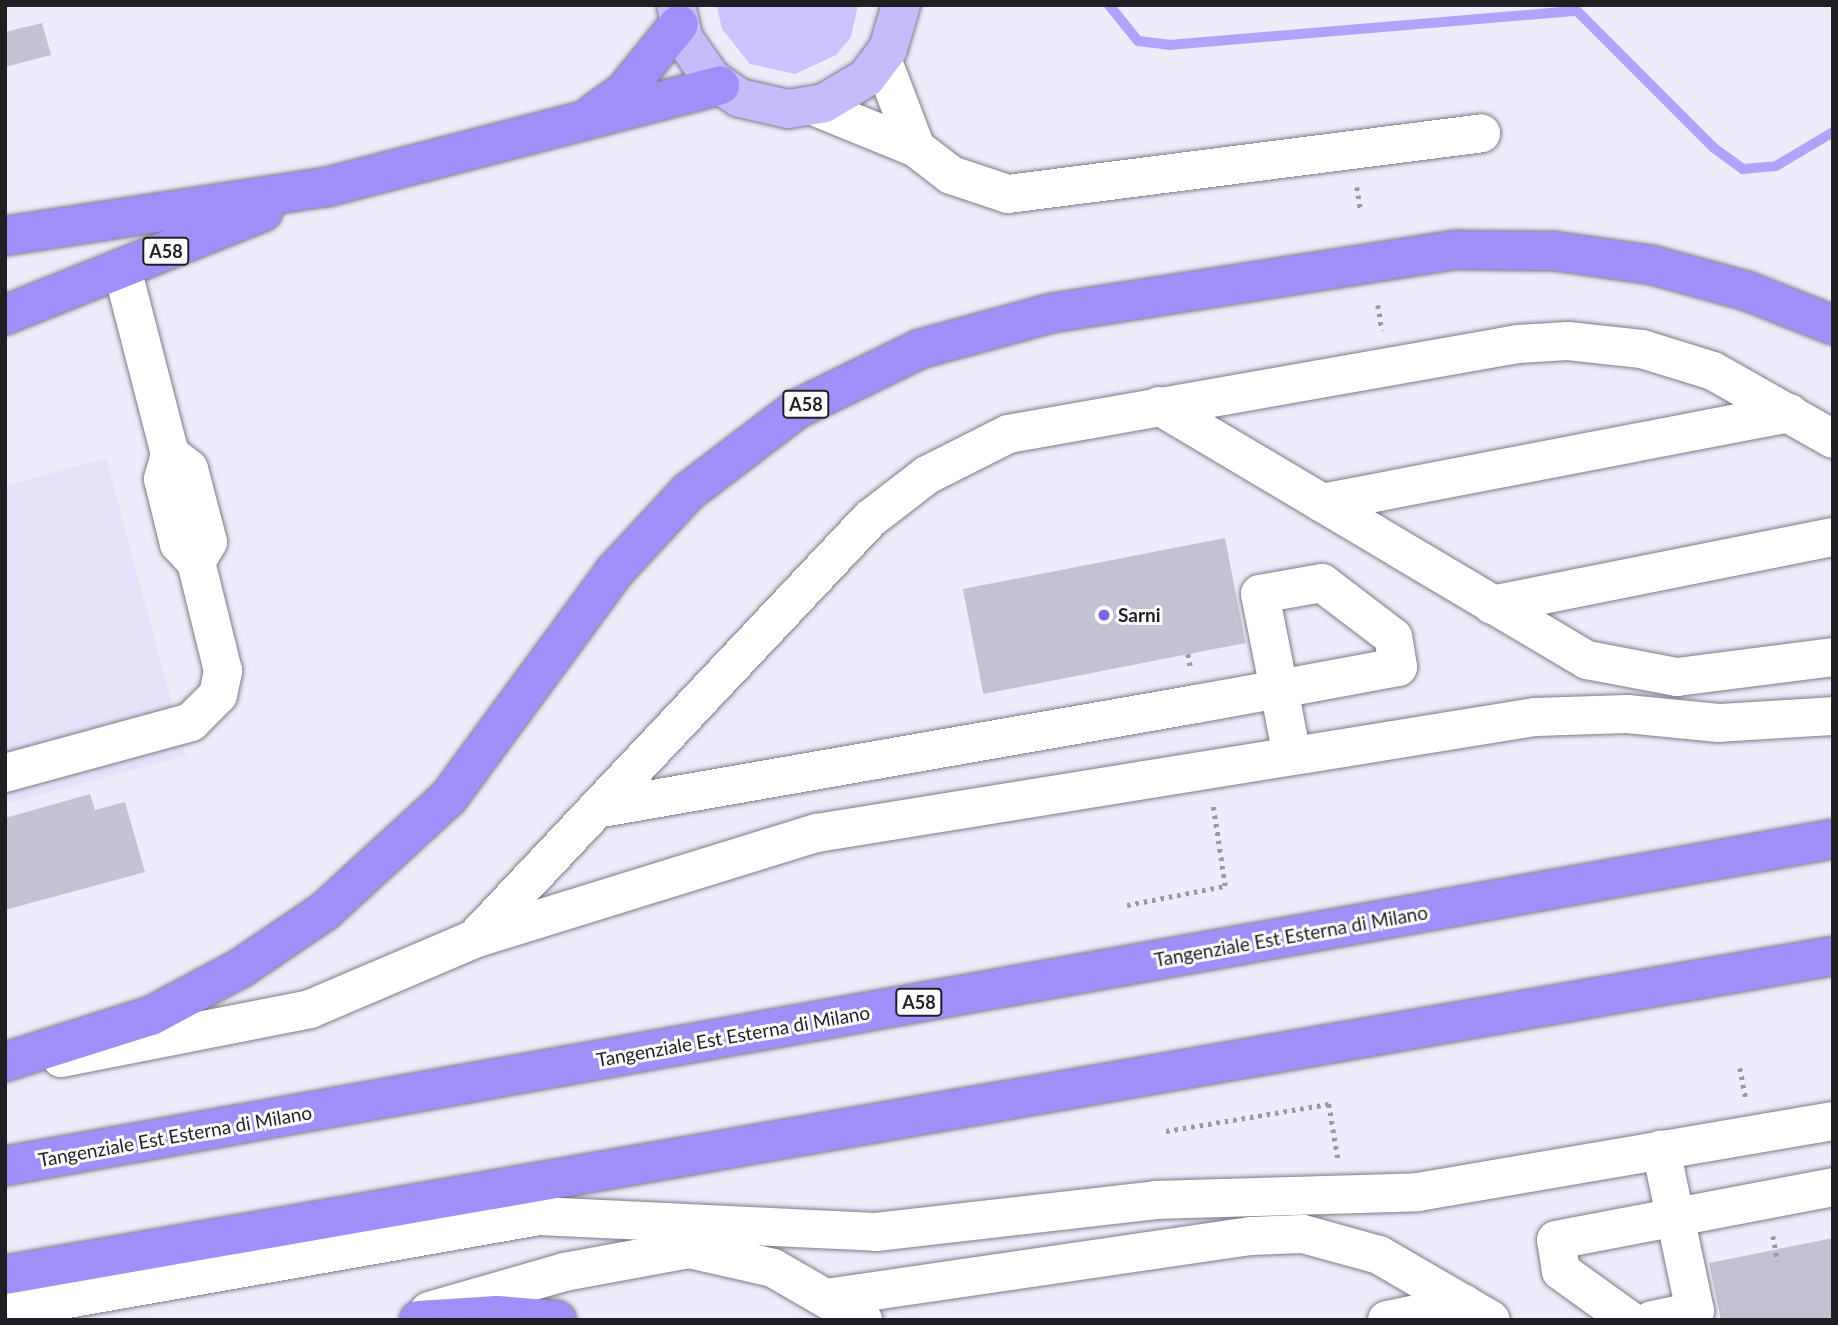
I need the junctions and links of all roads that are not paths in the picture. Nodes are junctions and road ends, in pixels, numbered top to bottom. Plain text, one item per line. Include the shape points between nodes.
1 (901, 5) edge
2 (677, 14) edge
3 (882, 59) junction
4 (720, 85) junction
5 (813, 106) junction
6 (584, 121) junction
7 (1480, 133) dead end
8 (916, 148) junction
9 (327, 187) junction
10 (5, 236) edge
11 (122, 269) junction
12 (5, 315) edge
13 (1833, 325) edge
14 (1159, 406) junction
15 (1789, 412) junction
16 (1833, 439) edge
17 (1322, 503) junction
18 (1833, 537) edge
19 (1492, 605) junction
20 (1833, 657) edge
21 (1833, 716) edge
22 (1292, 756) junction
23 (5, 773) edge
24 (602, 808) junction
25 (1833, 839) edge
26 (474, 939) junction
27 (1833, 957) edge
28 (5, 1062) edge
29 (5, 1069) edge
30 (1833, 1121) edge
31 (1661, 1150) junction
32 (5, 1166) edge
33 (1833, 1187) edge
34 (1675, 1217) junction
35 (684, 1224) junction
36 (751, 1260) junction
37 (5, 1275) edge
38 (825, 1298) junction
39 (5, 1310) edge
40 (1477, 1312) edge
41 (401, 1320) edge
42 (419, 1320) edge
43 (557, 1320) edge
44 (863, 1320) edge
45 (1387, 1320) edge
46 (1629, 1320) edge
47 (1652, 1320) edge

1 - 3 main road
2 - 4 main road via 695,60
2 - 6 highway, A58 via 624,92
3 - 5 main road via 847,93
3 - 8 lane
4 - 5 main road via 764,106
4 - 6 highway, A58
5 - 8 lane
6 - 9 highway, A58
7 - 8 lane via 1024,195 951,175
9 - 10 highway, A58
9 - 11 highway, A58
11 - 12 highway, A58
11 - 23 lane via 170,454 189,469 208,542 196,562 223,671 208,710 191,722
13 - 28 highway, A58 via 1747,291 1652,265 1554,251 1466,250 1052,313 920,349 797,409 688,492 614,572 450,797 325,911 241,968 151,1016
14 - 15 lane via 1518,344 1568,341 1642,349 1689,363
14 - 17 lane
14 - 24 lane via 1025,429 950,461 897,496
15 - 16 lane
15 - 17 lane
17 - 19 lane
18 - 19 lane
19 - 20 lane via 1575,655 1638,674 1703,675
21 - 22 lane via 1719,723 1627,714 1535,717
22 - 24 lane via 1279,689
22 - 26 lane via 817,833
24 - 26 lane
25 - 32 highway, Tangenziale Est Esterna di Milano / A58
26 - 29 lane via 373,987 289,1015
27 - 37 highway
30 - 31 lane
31 - 34 lane
31 - 35 lane via 1384,1195 1156,1200 876,1232
33 - 34 lane
34 - 46 lane via 1556,1240 1561,1271
34 - 47 lane via 1695,1311
35 - 36 lane
35 - 39 lane via 539,1216
36 - 38 lane
36 - 41 lane via 706,1250 654,1252
38 - 40 lane via 1290,1234 1367,1249
38 - 44 lane
40 - 45 lane
42 - 43 highway via 497,1315

